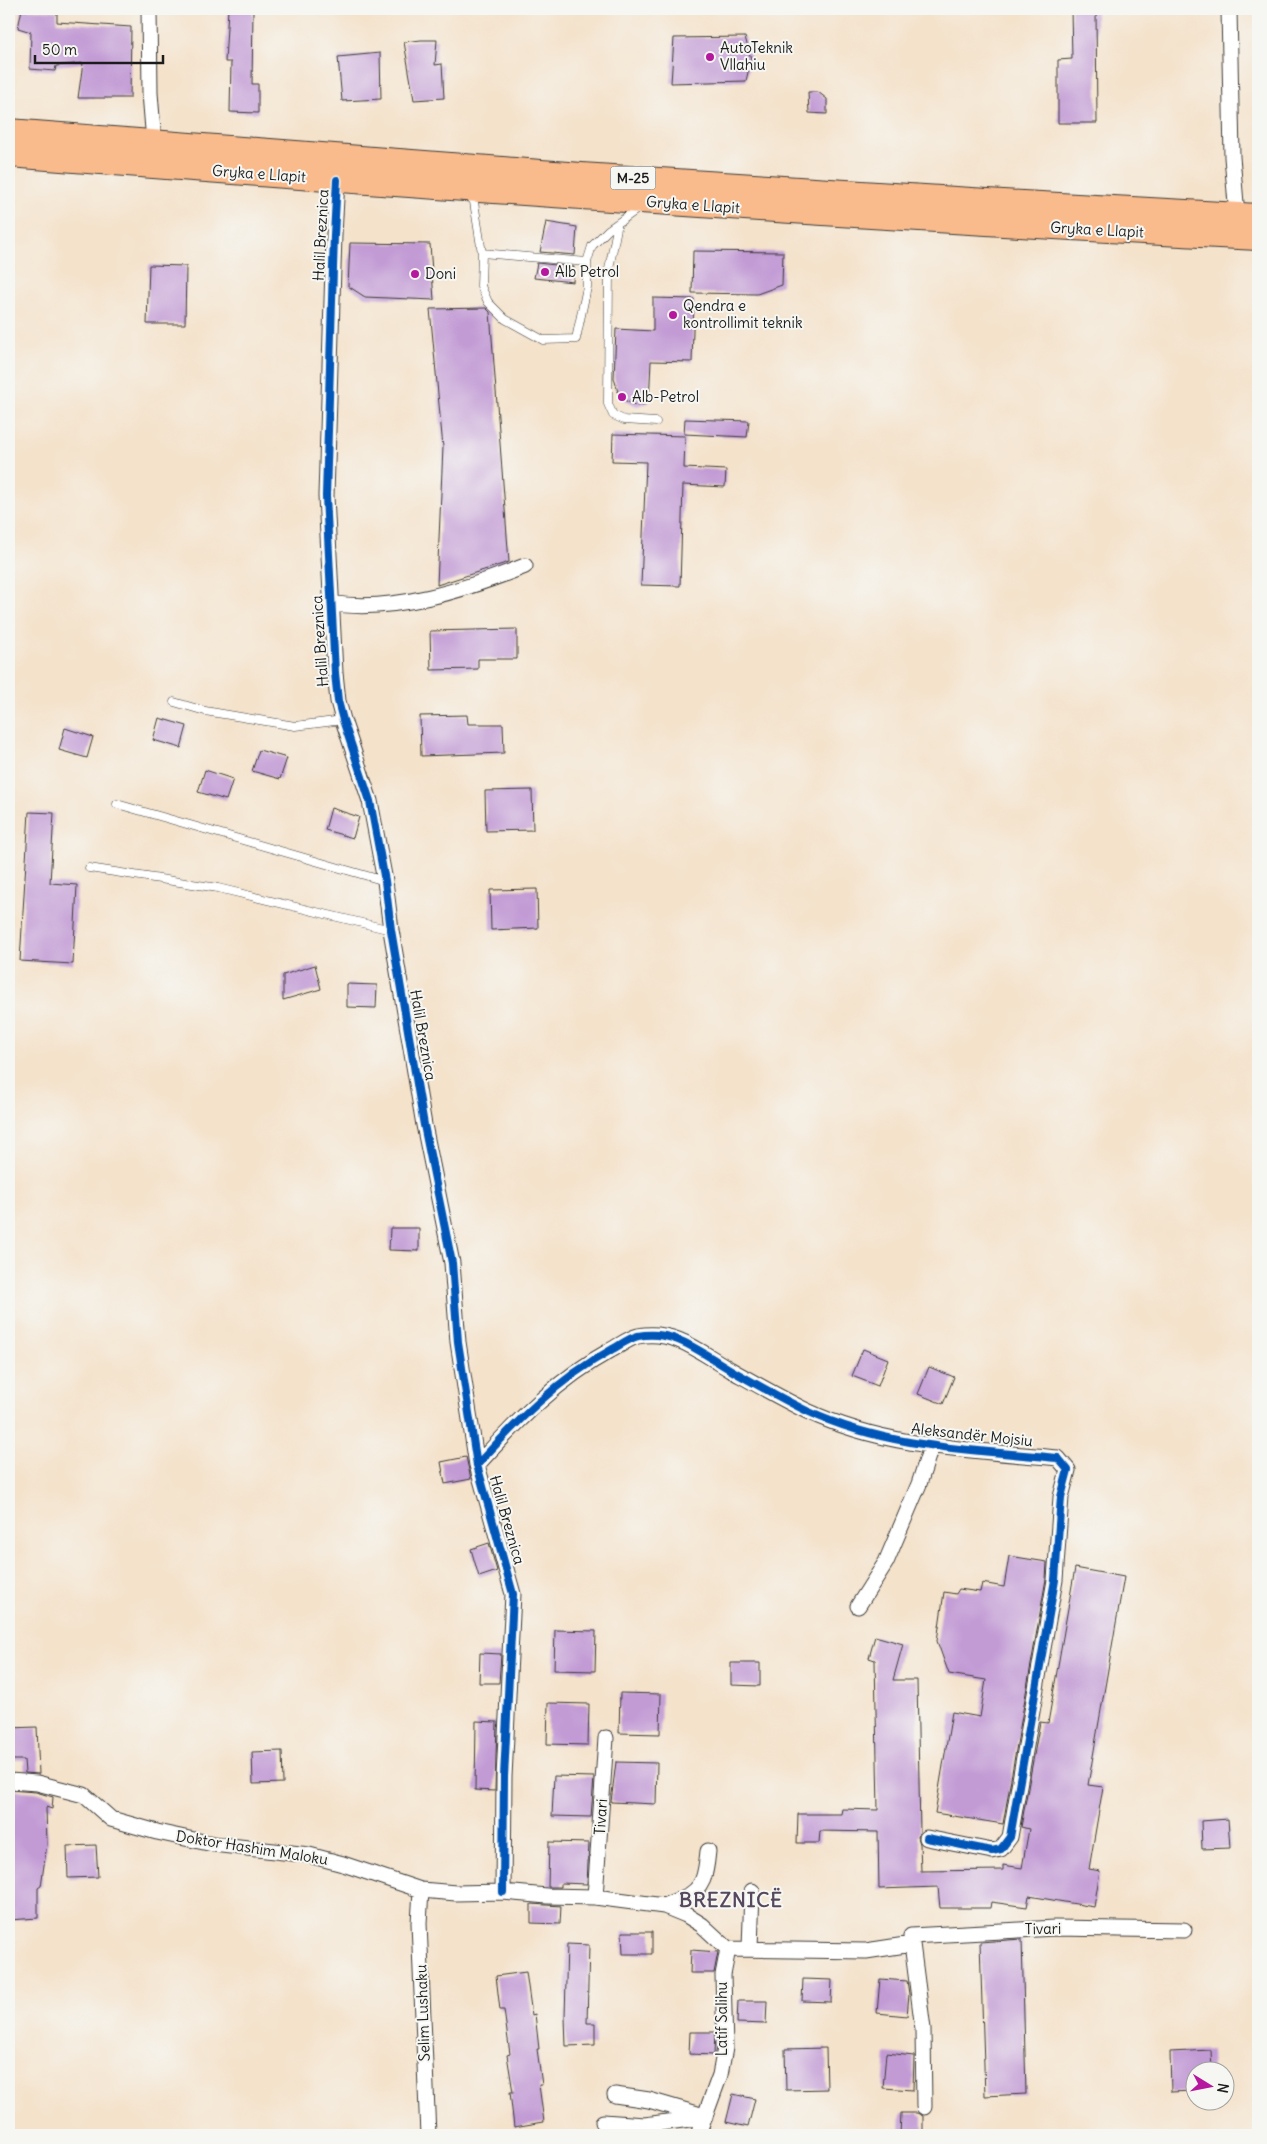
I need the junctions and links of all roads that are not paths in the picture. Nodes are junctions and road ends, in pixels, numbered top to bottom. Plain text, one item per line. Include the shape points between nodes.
1 (149, 9) edge
2 (1228, 9) edge
3 (9, 131) edge
4 (154, 142) junction
5 (9, 155) edge
6 (337, 180) junction
7 (465, 190) junction
8 (647, 202) junction
9 (1248, 215) edge
10 (618, 223) junction
11 (1258, 238) edge
12 (482, 253) junction
13 (587, 262) junction
14 (656, 422) dead end
15 (525, 566) dead end
16 (330, 603) junction
17 (174, 702) dead end
18 (343, 720) junction
19 (117, 804) dead end
20 (89, 868) dead end
21 (385, 881) junction
22 (391, 930) junction
23 (931, 1447) junction
24 (477, 1465) junction
25 (858, 1606) dead end
26 (606, 1738) dead end
27 (9, 1781) edge
28 (928, 1838) dead end
29 (708, 1851) dead end
30 (421, 1890) junction
31 (752, 1891) dead end
32 (503, 1892) junction
33 (595, 1897) junction
34 (664, 1906) junction
35 (1184, 1930) dead end
36 (912, 1944) junction
37 (750, 1948) junction
38 (728, 1950) junction
39 (615, 2095) dead end
40 (924, 2107) dead end
41 (705, 2117) junction
42 (603, 2122) dead end
43 (428, 2135) edge
44 (698, 2135) edge

1 - 4 street
2 - 9 street, Gryka e Llapit via 1232,157
3 - 4 main road, Gryka e Llapit / M-25
4 - 9 main road, Gryka e Llapit / M-25 via 571,174
5 - 6 main road, Gryka e Llapit / M-25
6 - 7 main road, Gryka e Llapit / M-25
6 - 16 street, Halil Breznica via 326,496
7 - 8 main road, Gryka e Llapit / M-25
7 - 12 lane via 474,202
8 - 10 lane
8 - 11 main road, Gryka e Llapit / M-25
10 - 13 lane via 592,246
10 - 14 lane via 609,269 608,404 614,415 624,420
12 - 13 lane
12 - 13 lane via 481,286 488,302 505,319 543,340 576,339 587,287
15 - 16 street, Halil Breznica via 452,592 376,605
16 - 18 street, Halil Breznica via 338,701
17 - 18 lane via 205,711 295,726
18 - 21 street, Halil Breznica via 370,801
19 - 21 lane
20 - 22 lane via 218,888
21 - 22 street, Halil Breznica
22 - 24 street, Halil Breznica via 424,1125 452,1263 458,1342
23 - 24 street, Aleksandër Mojsiu via 866,1434 808,1411 730,1370 687,1342 660,1335 636,1336 583,1366 513,1425
23 - 25 street, Aleksandër Mojsiu via 886,1562
23 - 28 street, Aleksandër Mojsiu via 1058,1458 1068,1470 1061,1497 1055,1580 1010,1837 1001,1849 992,1851
24 - 32 street, Halil Breznica via 513,1594 504,1777
26 - 33 street, Tivari
27 - 30 street, Doktor Hashim Maloku via 37,1783 84,1795 111,1819 158,1832 213,1844 308,1855
29 - 34 street via 706,1872 698,1889
30 - 32 street, Doktor Hashim Maloku
30 - 43 street, Selim Lushaku via 419,1923
31 - 37 street
32 - 33 street
33 - 34 street
34 - 38 street via 686,1914
35 - 36 street, Tivari via 1008,1930 910,1936
36 - 37 street, Tivari via 866,1951
36 - 40 street via 923,2029
37 - 38 street, Tivari
38 - 41 street, Latif Salihu via 722,1975 726,2048
39 - 41 street via 658,2102
41 - 42 street via 645,2125
41 - 44 street, Latif Salihu

